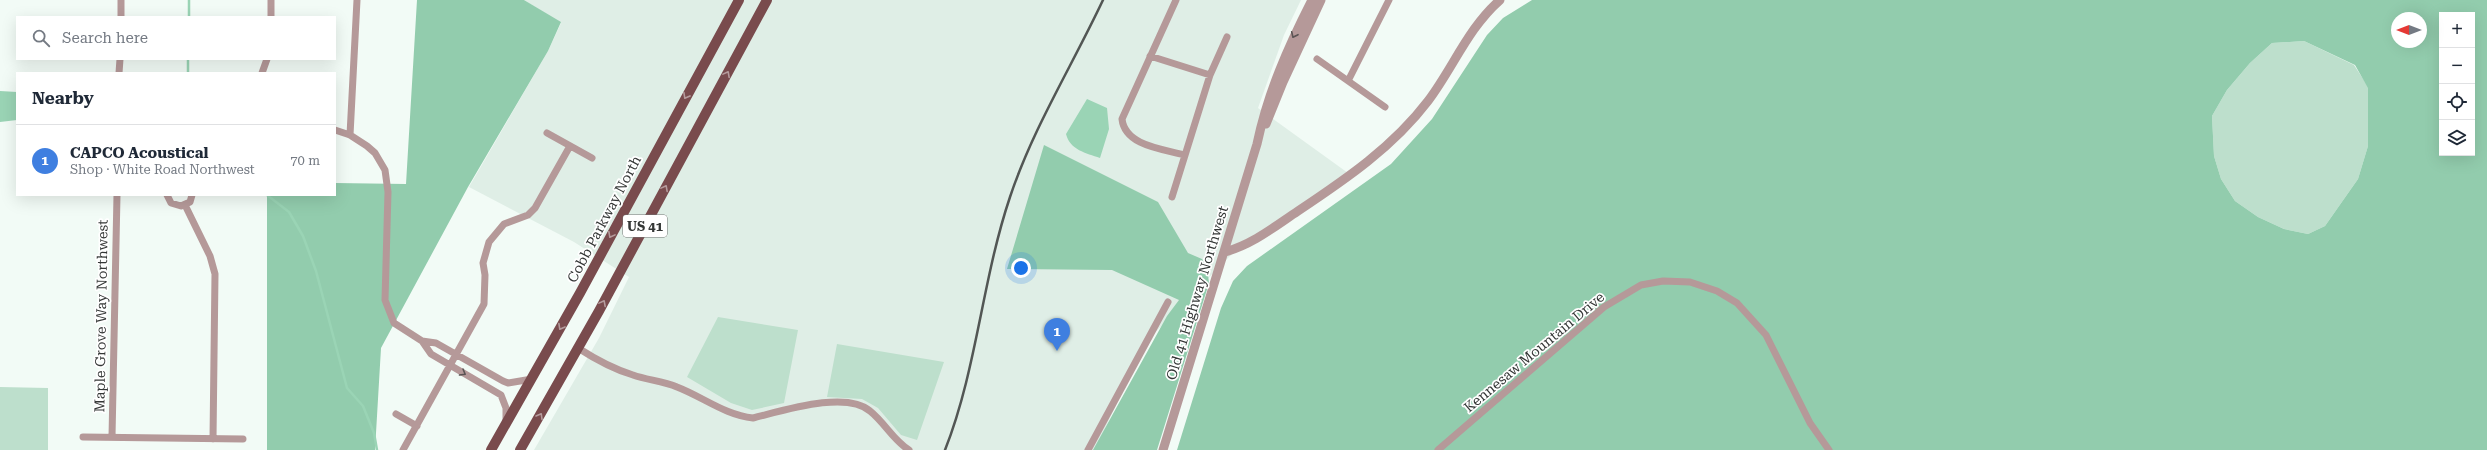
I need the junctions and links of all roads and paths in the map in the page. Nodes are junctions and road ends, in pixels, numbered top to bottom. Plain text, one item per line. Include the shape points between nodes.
1 (122, 0) edge
2 (271, 0) edge
3 (357, 0) edge
4 (738, 0) edge
5 (767, 0) edge
6 (1176, 0) edge
7 (1312, 0) edge
8 (1321, 0) edge
9 (1389, 0) edge
10 (1500, 0) edge
11 (121, 16) edge
12 (271, 16) edge
13 (1227, 37) dead end
14 (1150, 56) junction
15 (1317, 59) dead end
16 (120, 60) edge
17 (267, 60) edge
18 (119, 72) edge
19 (262, 72) edge
20 (1210, 76) junction
21 (1348, 81) junction
22 (1385, 107) dead end
23 (336, 130) edge
24 (547, 133) dead end
25 (350, 136) junction
26 (1257, 144) junction
27 (570, 146) junction
28 (1185, 155) junction
29 (592, 158) dead end
30 (117, 196) edge
31 (168, 196) edge
32 (191, 196) edge
33 (1172, 197) dead end
34 (185, 205) junction
35 (1225, 252) junction
36 (1168, 302) dead end
37 (422, 341) junction
38 (578, 348) junction
39 (457, 355) junction
40 (451, 365) junction
41 (532, 379) junction
42 (396, 414) dead end
43 (506, 425) junction
44 (417, 426) junction
45 (83, 437) dead end
46 (112, 437) junction
47 (213, 439) junction
48 (243, 439) dead end
49 (403, 450) edge
50 (491, 450) edge
51 (520, 450) edge
52 (909, 450) edge
53 (1088, 450) edge
54 (1163, 450) edge
55 (1438, 450) edge
56 (1829, 450) edge

1 - 11 street
2 - 12 street
3 - 25 street
4 -> 41 main road, Cobb Parkway North / US 41
38 -> 5 main road, US 41
6 - 14 street
7 -> 26 street, Old 41 Highway Northwest via 1275,78
8 - 26 street, Old 41 Highway Northwest
9 - 21 street
10 - 35 street via 1471,33 1421,110 1383,150 1350,176 1256,240
13 - 20 street
14 - 20 street
14 - 28 street via 1124,112 1125,130 1132,138
15 - 21 street
16 - 18 street
17 - 19 street
20 - 28 street
21 - 22 street
23 - 25 street
24 - 27 street
25 - 37 street via 375,153 385,170 388,192 385,300 394,322
26 - 35 street, Old 41 Highway Northwest
27 - 29 street
27 - 39 street via 535,208 528,215 504,224 489,242 483,263 486,275 484,304
28 - 33 street
30 - 46 street, Maple Grove Way Northwest
31 - 34 street via 174,205
32 - 34 street
34 - 47 street via 210,256 215,274
35 - 54 street, Old 41 Highway Northwest
36 - 53 street
37 - 39 street via 436,343
37 - 40 street via 431,354
51 -> 38 main road, US 41
38 - 52 street via 606,365 677,387 710,404 746,417 753,418 822,403 860,404 878,418 896,441
39 - 40 street
39 - 41 street via 508,383
40 -> 43 street via 501,395 506,408
40 - 44 street
41 - 43 main road, Cobb Parkway North / US 41
42 - 44 street
43 - 50 main road, Cobb Parkway North / US 41
44 - 49 street
45 - 46 street
46 - 47 street
47 - 48 street
55 - 56 street, Kennesaw Mountain Drive via 1604,307 1641,285 1663,281 1690,282 1717,291 1737,303 1766,335 1810,423

